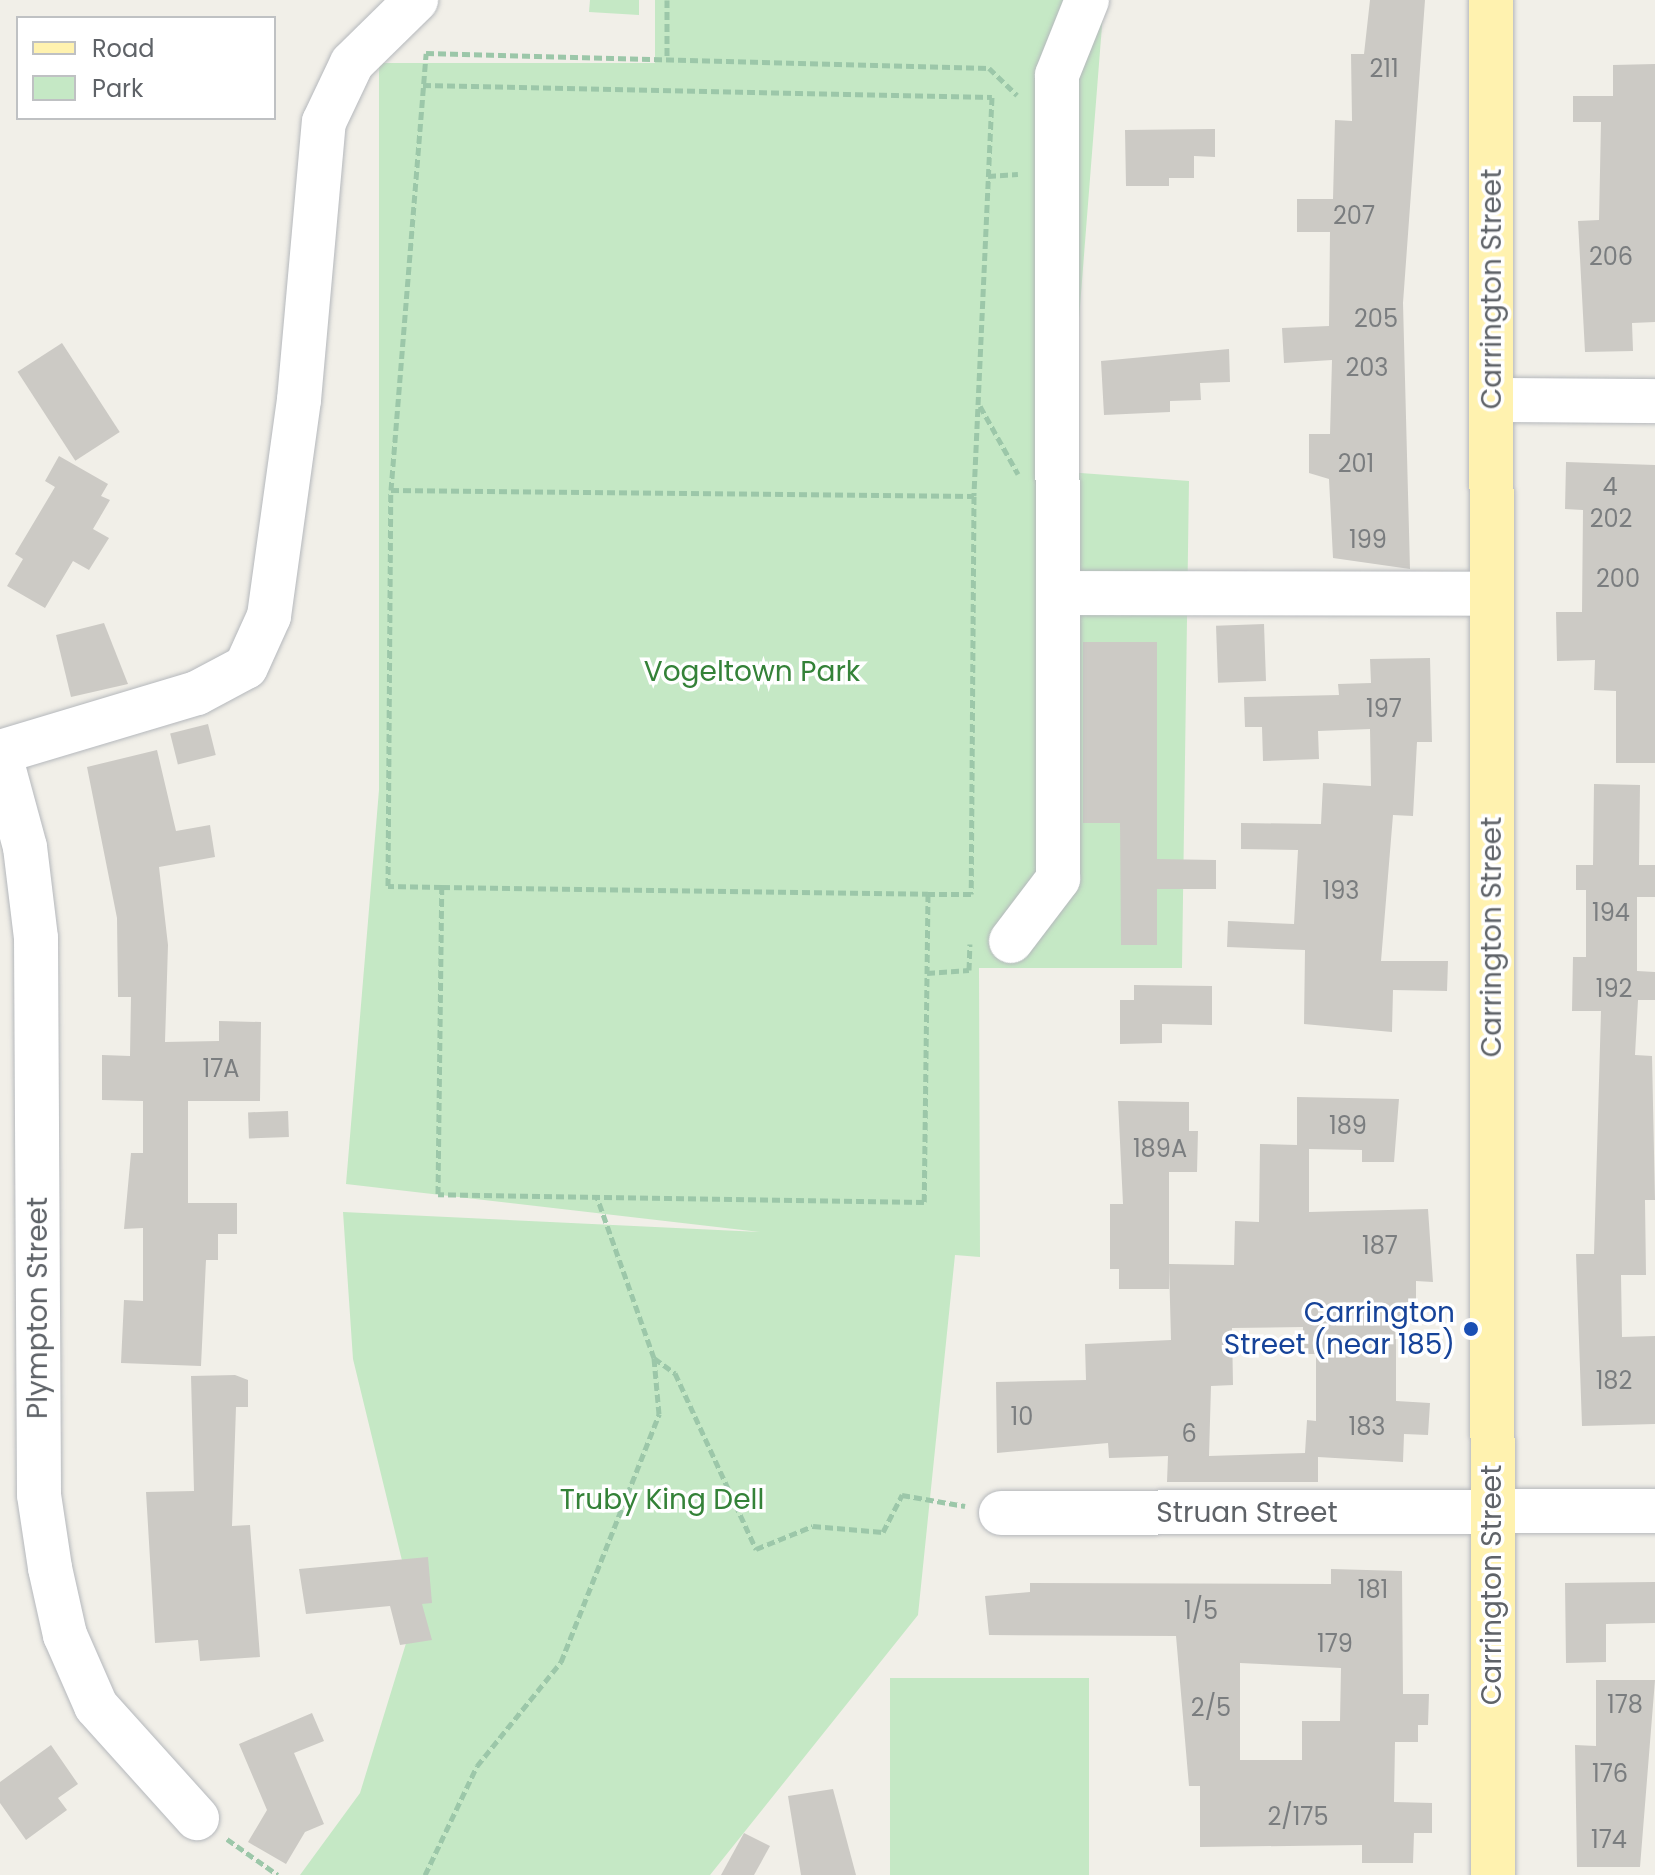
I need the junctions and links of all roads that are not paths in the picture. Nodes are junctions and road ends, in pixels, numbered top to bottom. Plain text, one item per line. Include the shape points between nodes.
1 (416, 0) edge
2 (1087, 0) edge
3 (1491, 0) edge
4 (1492, 400) junction
5 (1655, 401) edge
6 (1060, 593) junction
7 (1492, 594) junction
8 (0, 754) edge
9 (1011, 941) road end
10 (1655, 1511) edge
11 (1492, 1512) junction
12 (1001, 1513) road end
13 (197, 1818) road end
14 (1493, 1875) edge

1 - 8 street via 352,63 324,122 299,400 269,616 246,667 197,693
2 - 6 street via 1057,75
3 - 4 main road, Carrington Street
4 - 5 street
4 - 7 main road, Carrington Street
6 - 7 street
6 - 9 street via 1058,879
7 - 11 main road, Carrington Street
8 - 13 street, Plympton Street via 25,847 36,938 39,1495 50,1568 65,1635 96,1706
10 - 11 street, Struan Street
11 - 12 street, Struan Street
11 - 14 main road, Carrington Street

